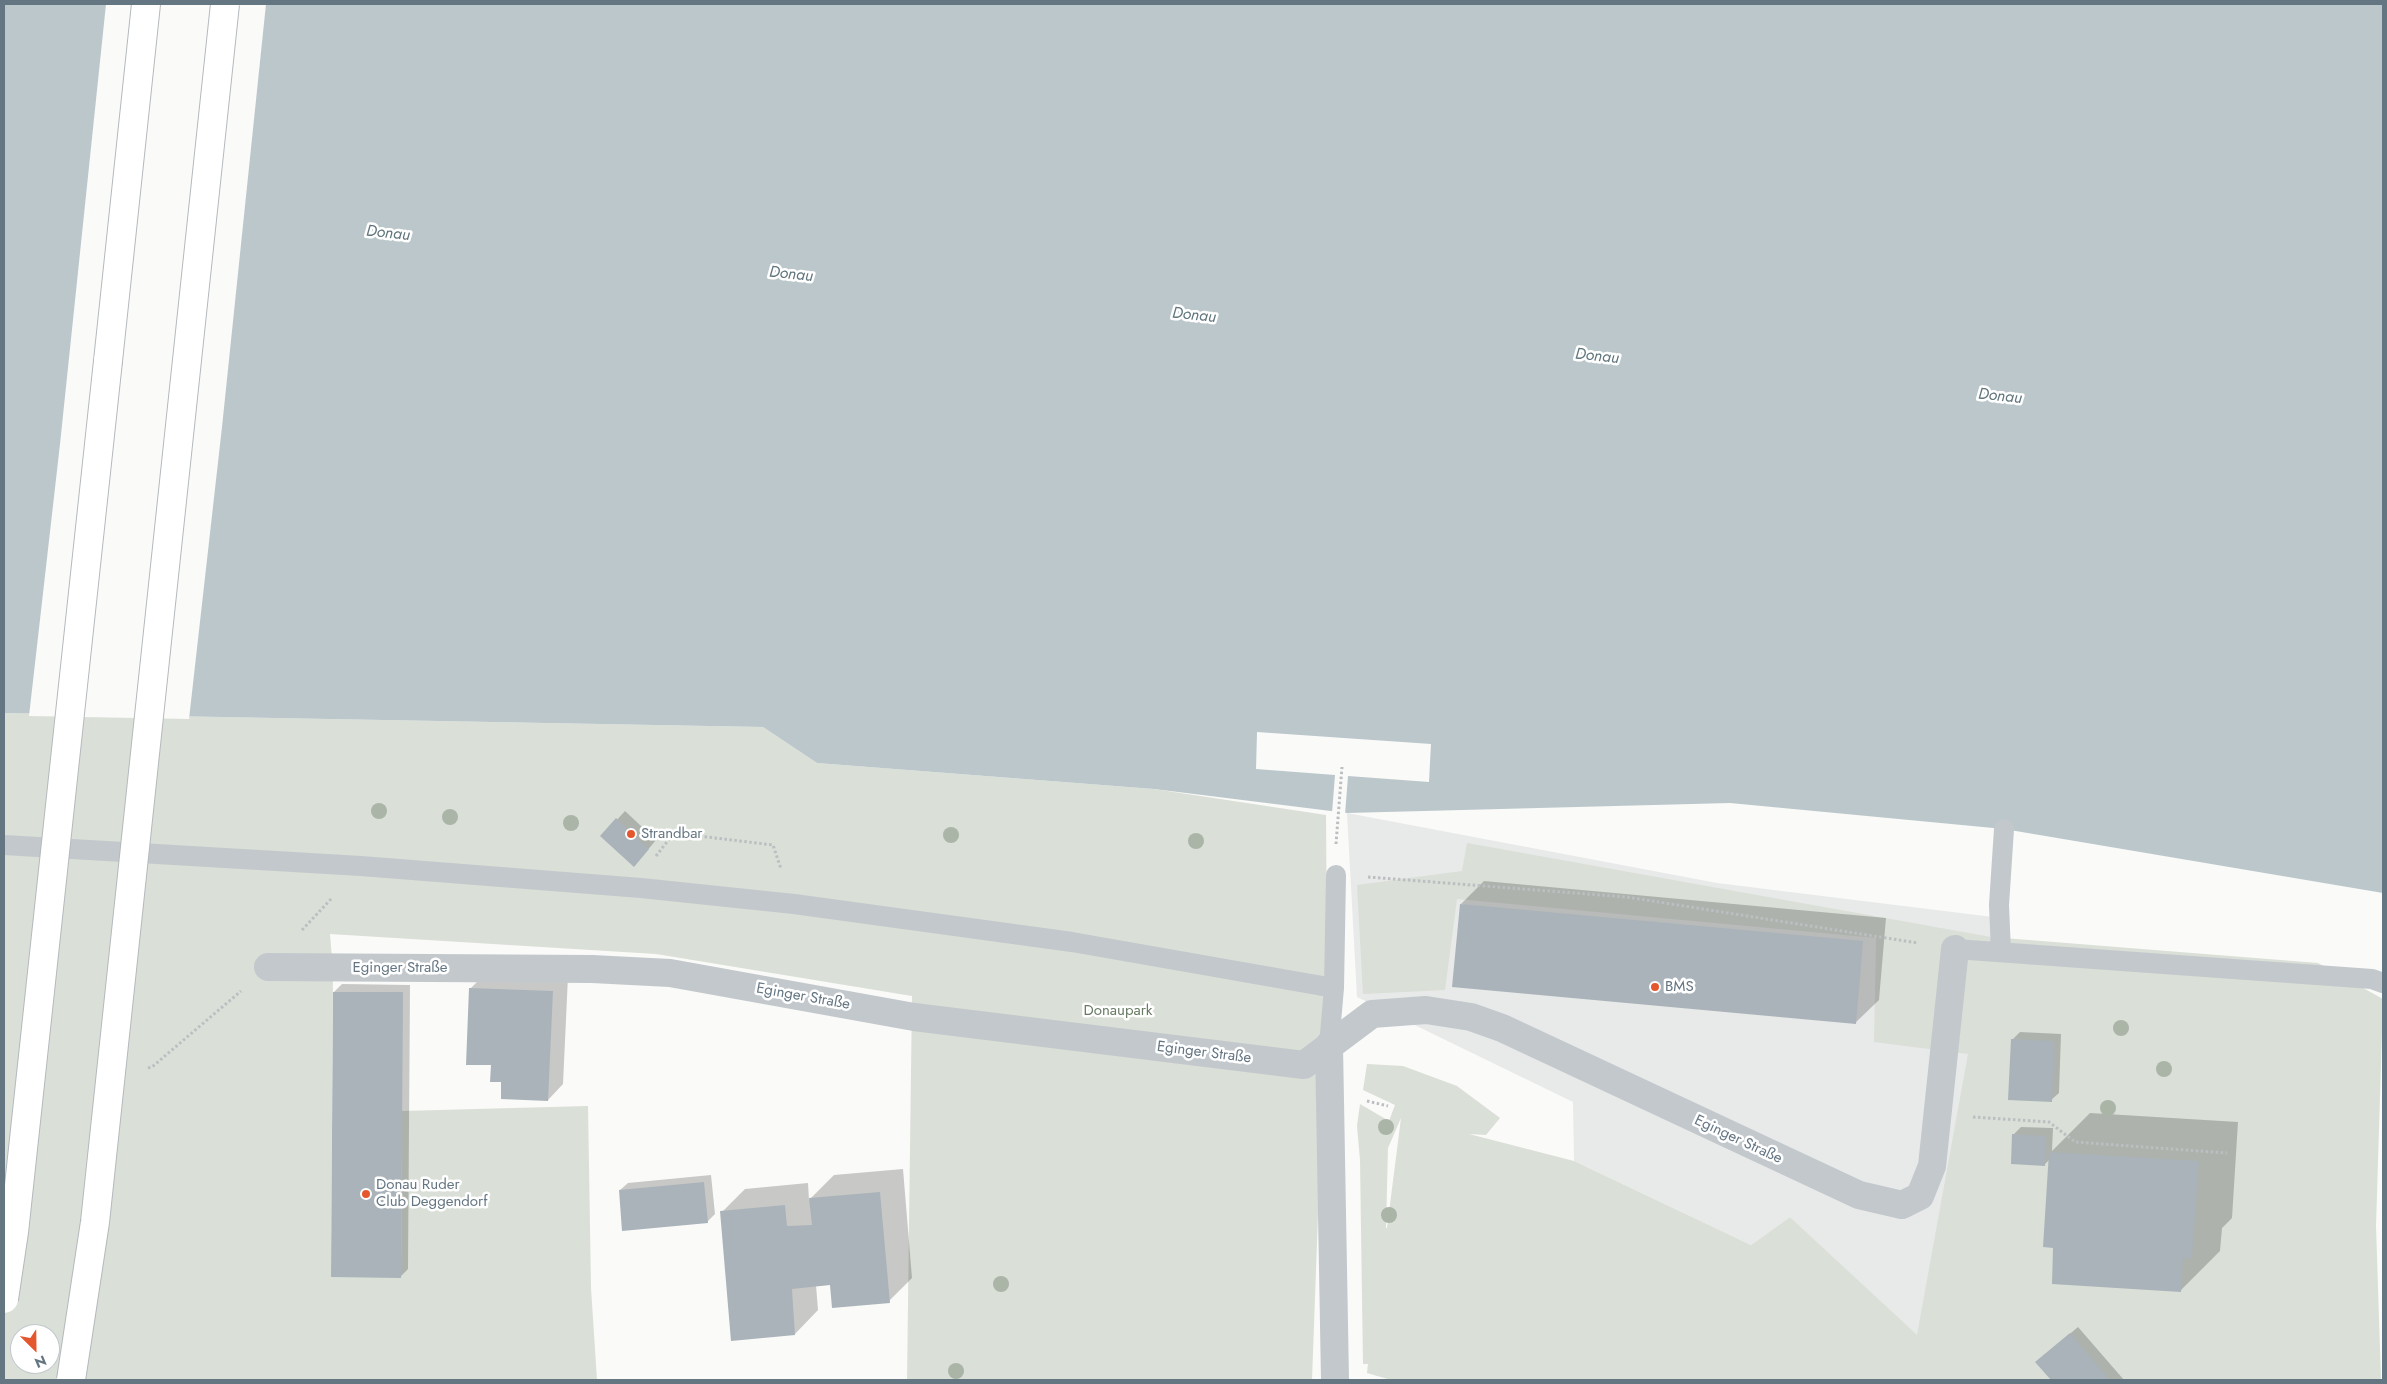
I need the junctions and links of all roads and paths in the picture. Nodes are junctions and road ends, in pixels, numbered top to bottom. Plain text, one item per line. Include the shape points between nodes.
1 (146, 4) edge
2 (225, 4) edge
3 (1342, 767) dead end
4 (2004, 830) dead end
5 (4, 845) edge
6 (361, 866) junction
7 (1336, 875) joint
8 (1382, 879) dead end
9 (641, 888) junction
10 (794, 904) junction
11 (1955, 950) junction
12 (2001, 952) junction
13 (268, 967) junction
14 (2383, 983) edge
15 (1334, 988) junction
16 (1329, 1045) junction
17 (142, 1069) dead end
18 (1938, 1115) junction
19 (2227, 1153) dead end
20 (4, 1298) edge
21 (72, 1380) edge
22 (1335, 1380) edge

1 - 20 highway, bridge via 16,1212
2 - 21 highway, bridge via 95,1222
3 - 7 path
4 - 12 lane via 1999,905
5 - 6 lane
6 - 9 lane
6 - 13 path
7 - 15 lane
8 - 11 path via 1627,898
9 - 10 lane
9 - 10 path via 658,851 674,833 773,845
10 - 15 lane via 1072,942
11 - 12 lane
11 - 18 street, Eginger Straße
12 - 14 lane via 2372,979
13 - 16 street, Eginger Straße via 592,969 670,973 914,1017 1304,1065
13 - 17 path via 152,1068
15 - 16 lane
16 - 18 street, Eginger Straße via 1372,1014 1426,1010 1471,1017 1502,1028 1859,1195 1902,1205 1920,1196 1932,1166
16 - 22 street
18 - 19 path via 2049,1122 2075,1142

